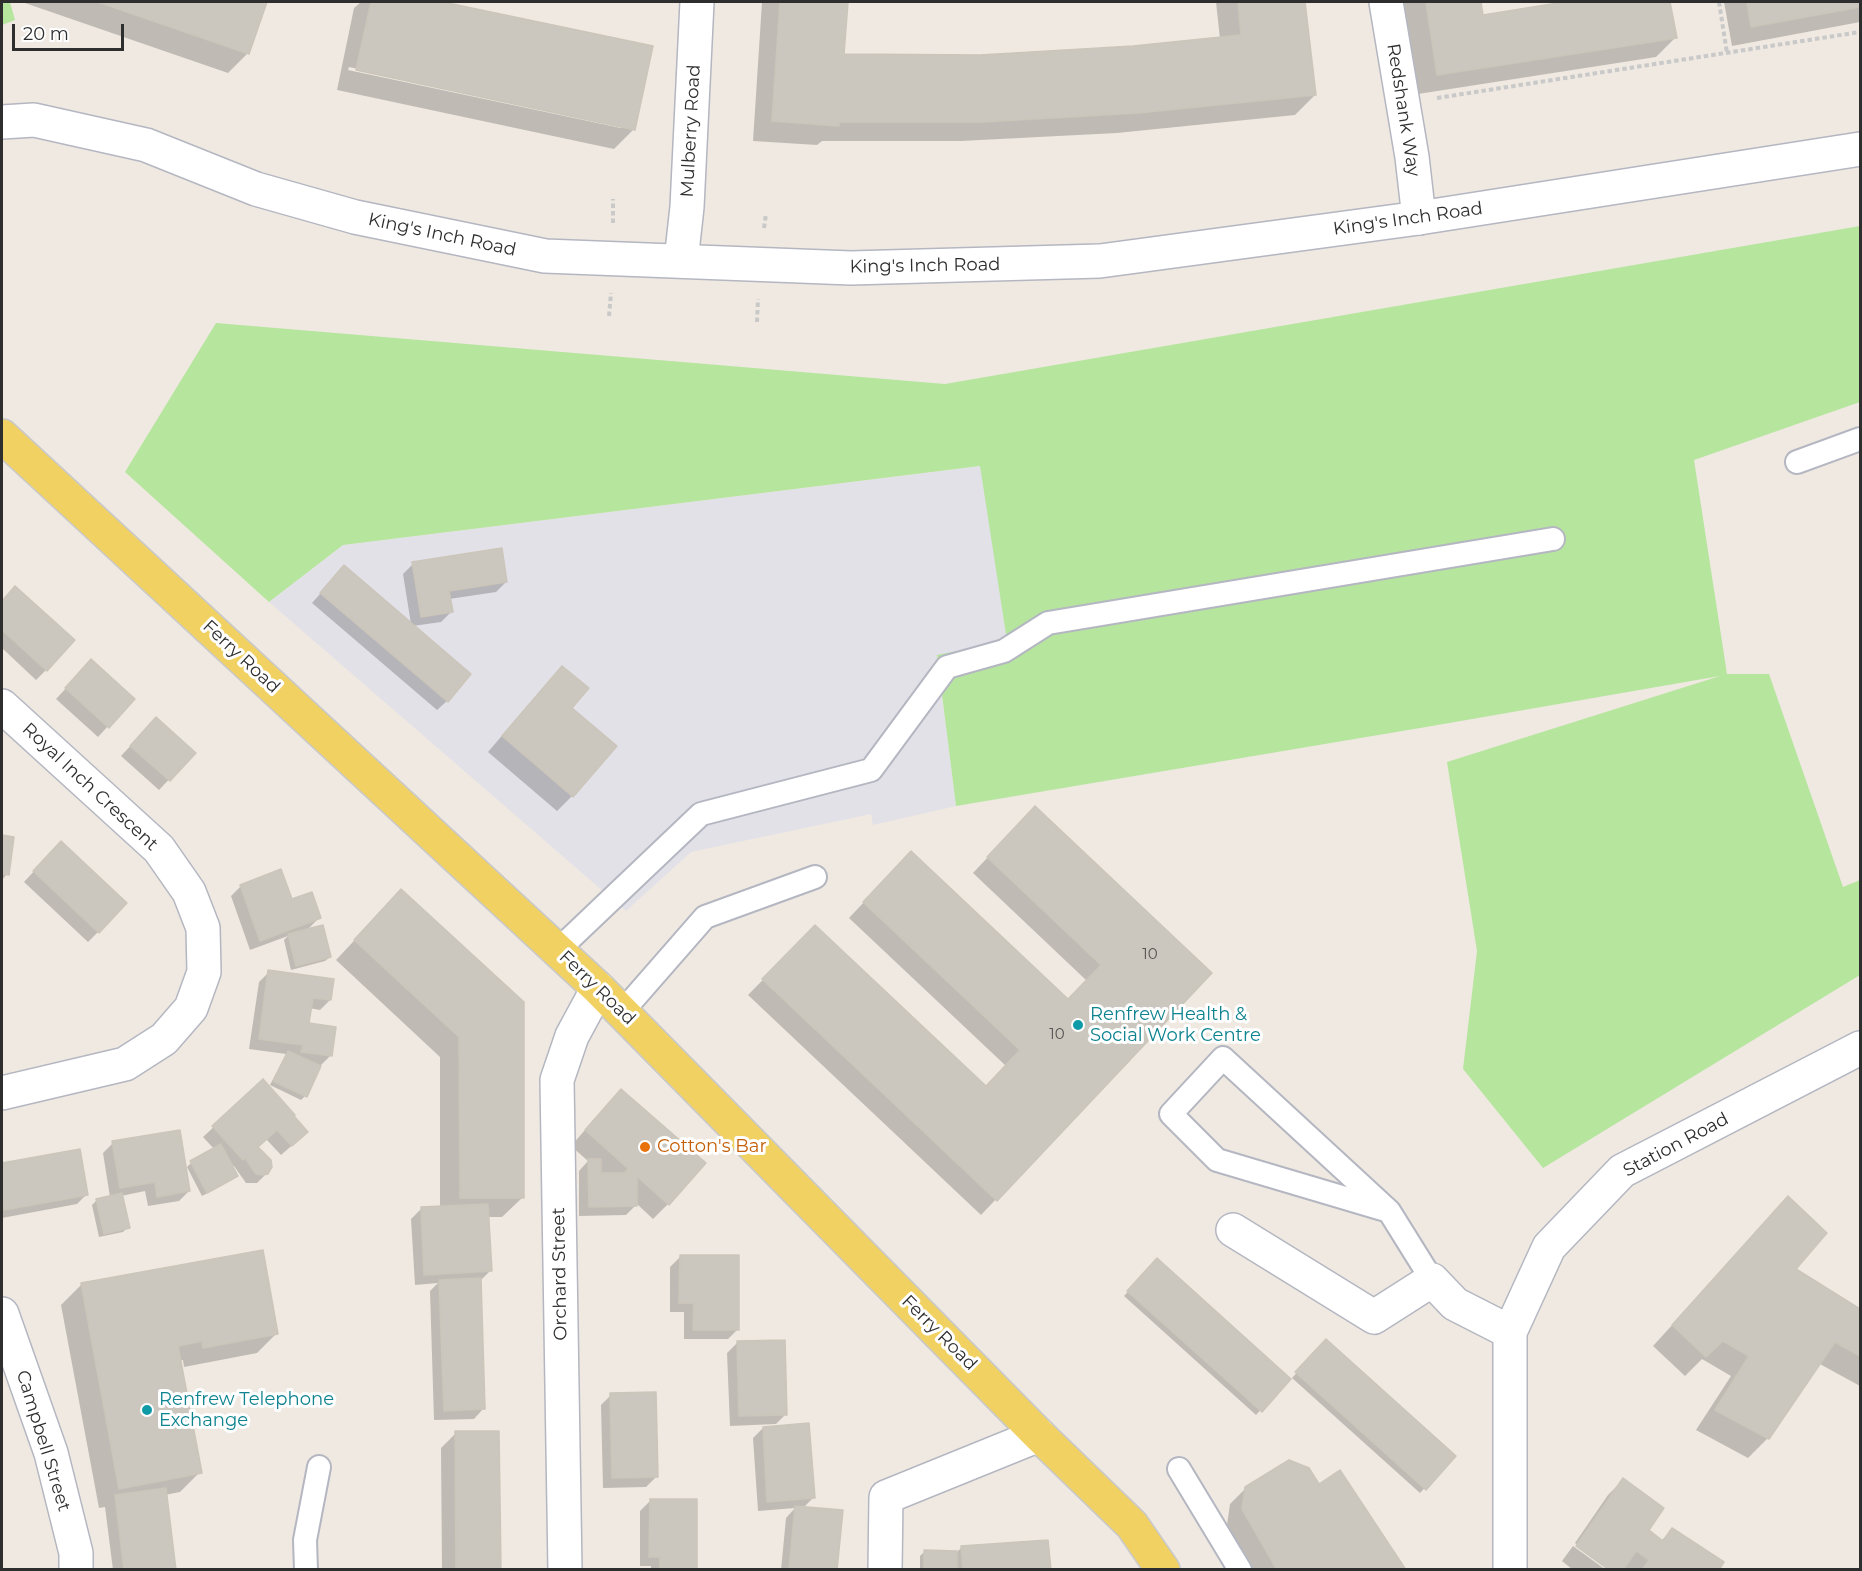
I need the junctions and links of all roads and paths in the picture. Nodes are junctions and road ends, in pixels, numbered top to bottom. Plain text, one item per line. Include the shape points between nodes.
1 (697, 2) edge
2 (1386, 2) edge
3 (1719, 2) edge
4 (1860, 32) edge
5 (1726, 53) junction
6 (1403, 103) junction
7 (2, 122) edge
8 (1860, 149) edge
9 (1419, 218) junction
10 (681, 261) junction
11 (2, 435) edge
12 (1860, 439) edge
13 (1797, 462) dead end
14 (1553, 539) dead end
15 (2, 706) edge
16 (815, 877) dead end
17 (558, 950) junction
18 (598, 988) junction
19 (622, 1012) junction
20 (1860, 1048) edge
21 (2, 1093) edge
22 (1389, 1211) junction
23 (1233, 1230) dead end
24 (1432, 1280) junction
25 (2, 1314) edge
26 (1510, 1332) junction
27 (1039, 1435) junction
28 (319, 1467) dead end
29 (1179, 1469) dead end
30 (76, 1569) edge
31 (306, 1569) edge
32 (565, 1569) edge
33 (885, 1569) edge
34 (1163, 1569) edge
35 (1238, 1569) edge
36 (1510, 1569) edge

1 - 10 street, Mulberry Road
2 - 6 street, Redshank Way
3 - 5 path
4 - 5 path
5 - 6 path
6 - 9 street, Redshank Way
7 - 10 street, King's Inch Road via 34,120 146,145 256,189 355,217 545,256
8 - 9 street, King's Inch Road
9 - 10 street, King's Inch Road via 1100,261 852,268
11 - 17 main road, Ferry Road
12 - 13 lane
14 - 17 lane via 1048,623 1004,651 947,667 872,770 701,814
15 - 21 street, Royal Inch Crescent via 159,849 189,892 203,928 204,972 191,1008 164,1039 125,1064
16 - 19 lane via 705,917
17 - 18 main road, Ferry Road
18 - 19 main road, Ferry Road
18 - 32 street, Orchard Street via 572,1036 557,1080
19 - 27 main road, Ferry Road
20 - 26 street, Station Road via 1622,1171 1549,1247
22 - 22 lane via 1217,1160 1170,1114 1222,1058
22 - 24 lane
23 - 24 street via 1374,1317
24 - 26 street via 1455,1304
25 - 30 street, Campbell Street via 51,1453 76,1553
26 - 36 street, Station Road
27 - 33 street via 886,1497
27 - 34 main road, Ferry Road via 1131,1526
28 - 31 lane via 305,1540
29 - 35 lane

